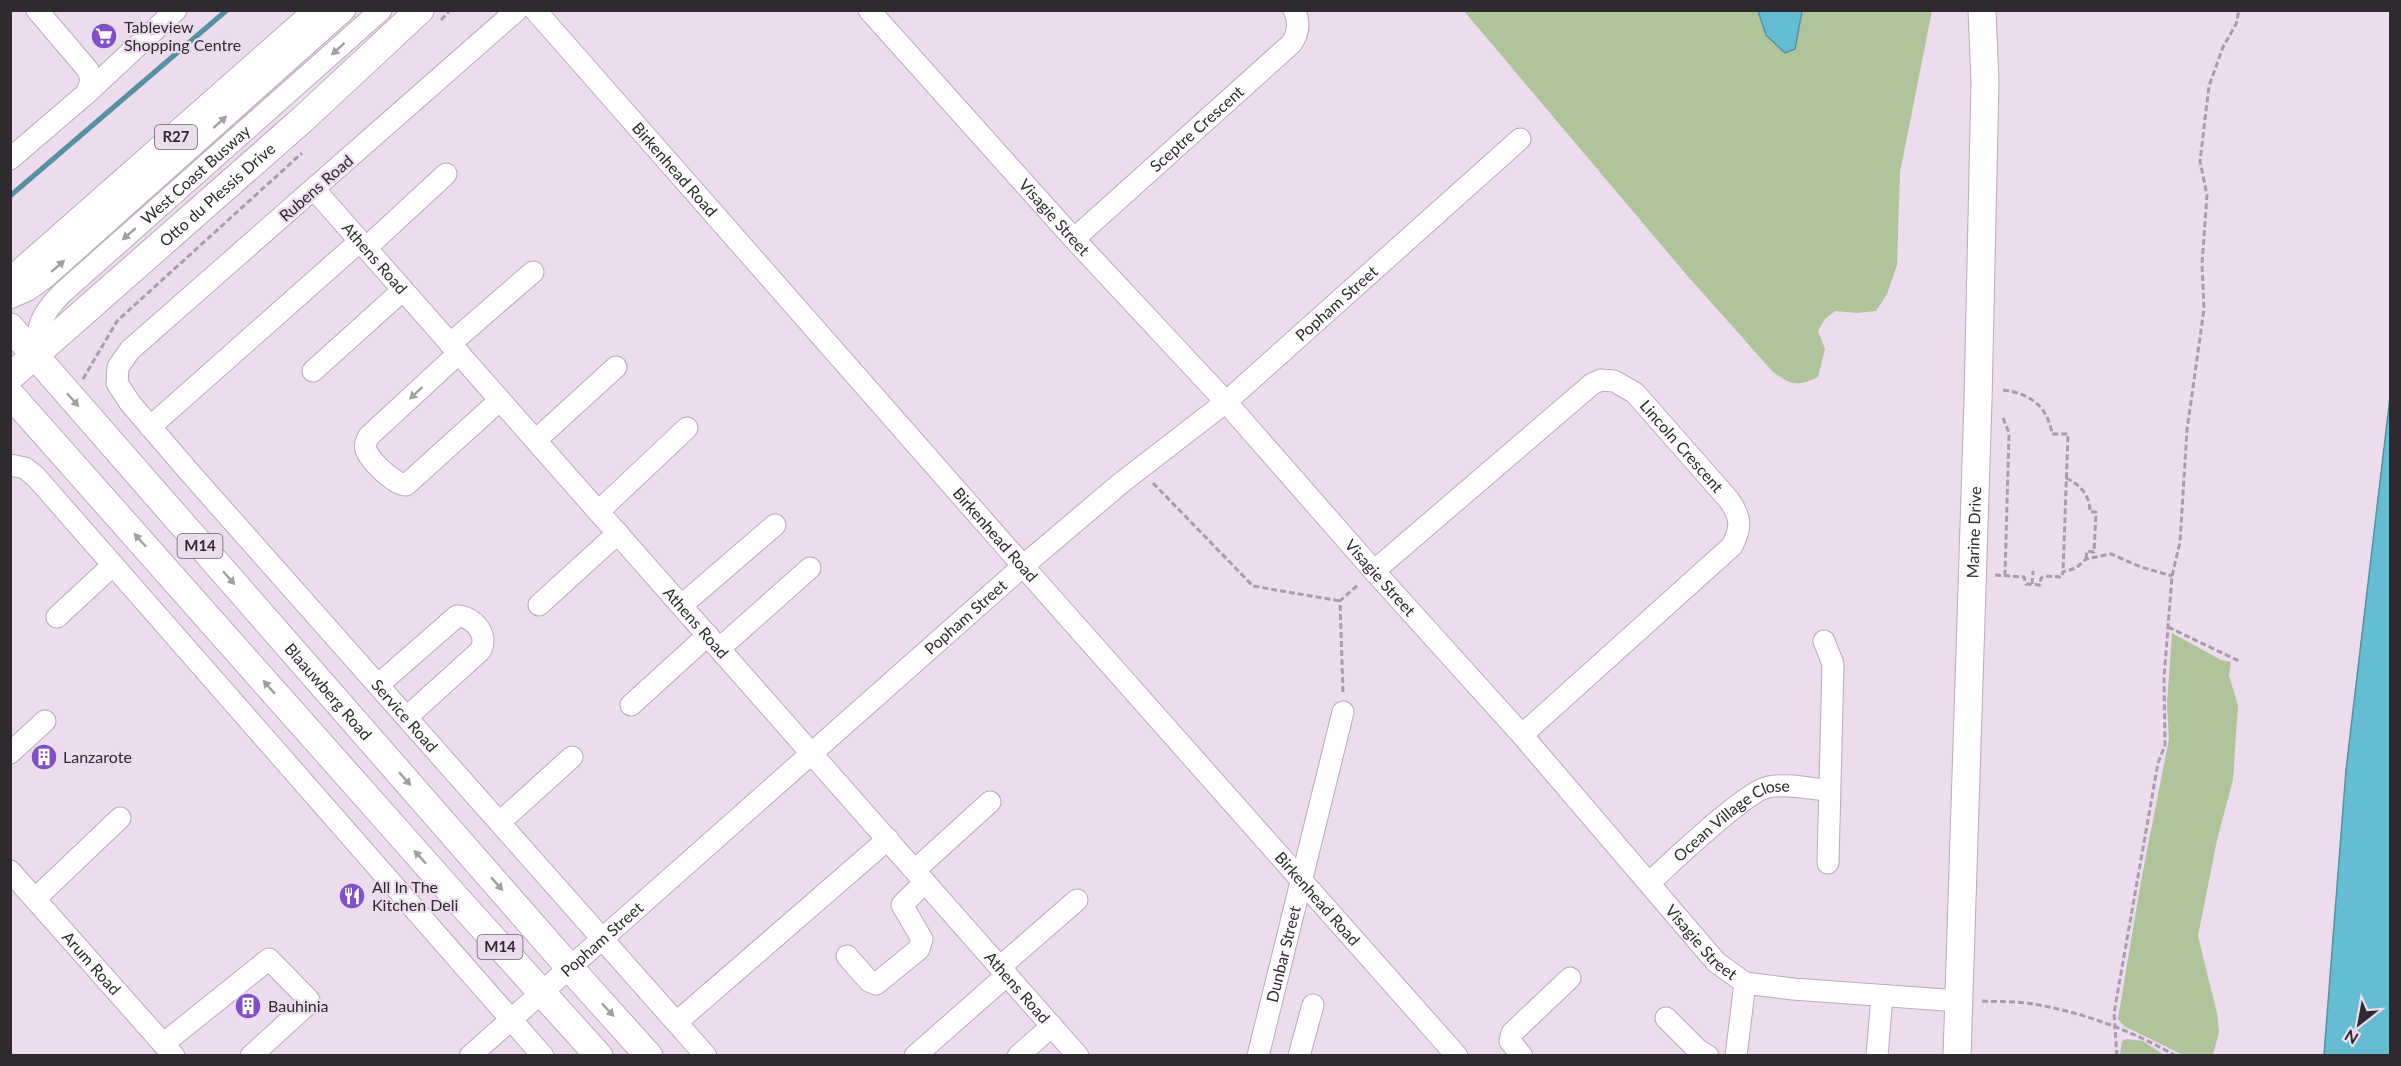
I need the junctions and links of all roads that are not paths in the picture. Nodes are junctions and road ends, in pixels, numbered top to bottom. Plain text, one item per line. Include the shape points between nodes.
1 (37, 10) edge
2 (176, 10) edge
3 (319, 10) edge
4 (345, 10) edge
5 (381, 10) edge
6 (420, 10) edge
7 (517, 10) edge
8 (534, 10) edge
9 (869, 10) edge
10 (1294, 10) edge
11 (1982, 10) edge
12 (87, 93) junction
13 (1520, 139) dead end
14 (10, 159) edge
15 (446, 174) dead end
16 (314, 189) junction
17 (1074, 239) junction
18 (363, 244) junction
19 (533, 272) dead end
20 (10, 282) edge
21 (403, 290) junction
22 (10, 298) edge
23 (10, 327) edge
24 (454, 348) junction
25 (36, 355) junction
26 (118, 367) joint
27 (616, 367) dead end
28 (313, 371) dead end
29 (10, 376) edge
30 (10, 394) edge
31 (501, 400) junction
32 (1226, 402) junction
33 (150, 427) junction
34 (687, 428) dead end
35 (536, 440) junction
36 (12, 465) edge
37 (599, 511) junction
38 (775, 525) dead end
39 (618, 533) junction
40 (114, 566) junction
41 (1023, 566) junction
42 (810, 568) dead end
43 (1374, 571) junction
44 (539, 605) dead end
45 (682, 606) junction
46 (57, 617) dead end
47 (1824, 641) dead end
48 (714, 642) junction
49 (378, 685) junction
50 (631, 705) dead end
51 (1343, 712) road end
52 (407, 717) junction
53 (45, 721) dead end
54 (1522, 735) junction
55 (10, 753) edge
56 (813, 754) junction
57 (572, 757) dead end
58 (1828, 790) junction
59 (990, 802) dead end
60 (120, 818) dead end
61 (500, 822) junction
62 (888, 839) junction
63 (1828, 863) dead end
64 (920, 876) junction
65 (1302, 880) junction
66 (14, 882) edge
67 (1649, 883) junction
68 (35, 899) junction
69 (1077, 900) dead end
70 (603, 938) junction
71 (847, 956) dead end
72 (569, 967) junction
73 (1004, 971) junction
74 (1570, 978) dead end
75 (1745, 983) junction
76 (541, 992) junction
77 (1882, 996) junction
78 (1971, 1001) junction
79 (1313, 1005) dead end
80 (1666, 1018) dead end
81 (511, 1019) junction
82 (677, 1022) junction
83 (1052, 1026) junction
84 (168, 1050) edge
85 (251, 1056) edge
86 (470, 1056) edge
87 (543, 1056) edge
88 (599, 1056) edge
89 (650, 1056) edge
90 (706, 1056) edge
91 (915, 1056) edge
92 (1018, 1056) edge
93 (1078, 1056) edge
94 (1258, 1056) edge
95 (1299, 1056) edge
96 (1457, 1056) edge
97 (1522, 1056) edge
98 (1708, 1056) edge
99 (1736, 1056) edge
100 (1877, 1056) edge
101 (1957, 1056) edge

1 - 12 street via 88,70 91,80
2 - 12 street
3 - 20 main road, R27
22 -> 4 street, West Coast Busway via 46,277
5 -> 25 street, West Coast Busway via 45,310 39,323
6 - 25 main road, Otto du Plessis Drive
7 - 16 street, Rubens Road
8 - 41 street, Birkenhead Road
9 - 17 street, Visagie Street
10 - 17 street, Sceptre Crescent via 1298,31 1291,44
11 - 78 main road, Marine Drive via 1985,81
12 - 14 street
13 - 32 street, Popham Street
15 - 18 street
16 - 18 street, Athens Road
16 - 26 street, Rubens Road via 130,350
17 - 32 street, Visagie Street
18 - 21 street, Athens Road
18 - 33 street
19 - 24 street
21 - 24 street, Athens Road
21 - 28 street
23 - 25 main road, Blaauwberg Road / M14
24 - 31 street, Athens Road
24 -> 31 street via 369,436 365,448 369,455 393,481 406,485
25 - 29 main road, Otto du Plessis Drive
25 -> 72 main road, Blaauwberg Road / M14
26 - 33 street, Service Road via 117,383
27 - 35 street
76 -> 30 main road, M14
31 - 35 street, Athens Road
32 - 41 street, Popham Street
32 - 43 street, Visagie Street
33 - 49 street, Service Road
34 - 37 street
35 - 37 street, Athens Road
36 - 40 street via 25,468 36,477
37 - 39 street, Athens Road
38 - 45 street
39 - 44 street
39 - 45 street, Athens Road
40 - 46 street
40 - 81 street
41 - 56 street, Popham Street
41 - 65 street, Birkenhead Road
42 - 48 street
43 - 54 street, Visagie Street
43 - 54 street, Lincoln Crescent via 1592,384 1614,381 1635,393 1729,500 1738,513 1739,532 1732,546
45 - 48 street, Athens Road
47 - 58 street via 1833,664
48 - 50 street
48 - 56 street, Athens Road
49 - 52 street, Service Road
49 - 52 street via 457,616 464,616 481,631 484,638 480,651
51 - 65 street, Dunbar Street
52 - 61 street, Service Road
53 - 55 street
54 - 67 street, Visagie Street
56 - 62 street, Athens Road
56 - 70 street, Popham Street
57 - 61 street
58 - 63 street
58 - 67 street, Ocean Village Close via 1778,786 1761,789
59 - 64 street
60 - 68 street
61 - 70 street, Service Road
62 - 64 street, Athens Road
62 - 82 street
64 - 71 street via 902,905 921,937 919,949 876,984
64 - 73 street, Athens Road
65 - 94 street, Dunbar Street
65 - 96 street, Birkenhead Road
66 - 68 street, Arum Road
67 - 75 street, Visagie Street via 1716,962
68 - 84 street, Arum Road
69 - 73 street
70 - 72 street, Popham Street
70 - 82 street, Service Road
72 - 76 street, Popham Street
72 -> 89 main road, Blaauwberg Road / M14
73 - 83 street, Athens Road
73 - 91 street
74 - 97 street via 1510,1035
75 - 77 street, Visagie Street
75 - 99 street
76 - 81 street, Popham Street
76 - 88 main road, M14
77 - 78 street, Visagie Street
77 - 100 street
78 - 101 main road, Marine Drive
79 - 95 street
80 - 98 street
81 - 86 street, Popham Street
81 - 87 street
82 - 90 street, Service Road
83 - 92 street
83 - 93 street, Athens Road
84 - 85 street via 269,959 309,1004

